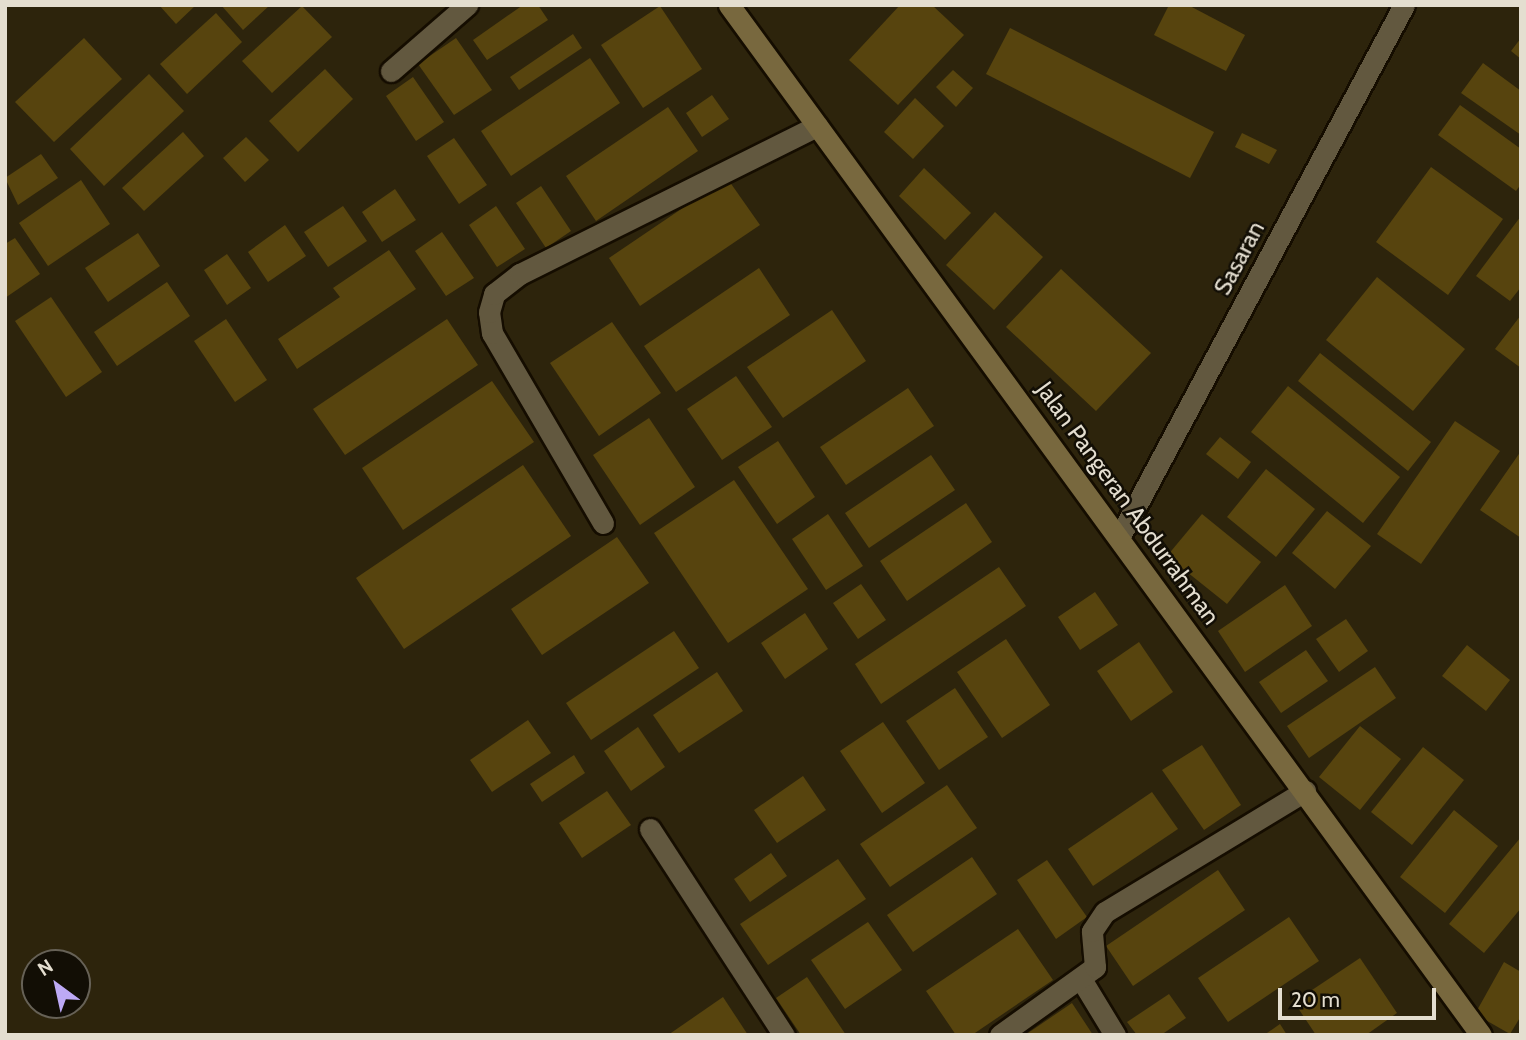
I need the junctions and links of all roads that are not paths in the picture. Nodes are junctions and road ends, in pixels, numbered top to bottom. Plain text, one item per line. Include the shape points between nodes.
1 (467, 5) edge
2 (729, 5) edge
3 (1404, 5) edge
4 (391, 71) dead end
5 (817, 126) junction
6 (603, 523) dead end
7 (1120, 536) junction
8 (1305, 791) junction
9 (650, 829) dead end
10 (1081, 979) junction
11 (784, 1035) edge
12 (1000, 1035) edge
13 (1115, 1035) edge
14 (1481, 1035) edge

1 - 4 street
2 - 5 street, Jalan Pangeran Abdurrahman
3 - 7 street, Sasaran
5 - 6 street via 520,274 494,294 488,312 492,333
5 - 7 street, Jalan Pangeran Abdurrahman
7 - 8 street, Jalan Pangeran Abdurrahman
8 - 10 street via 1105,912 1092,930 1095,967
8 - 14 street, Jalan Pangeran Abdurrahman
9 - 11 street
10 - 12 street
10 - 13 street

